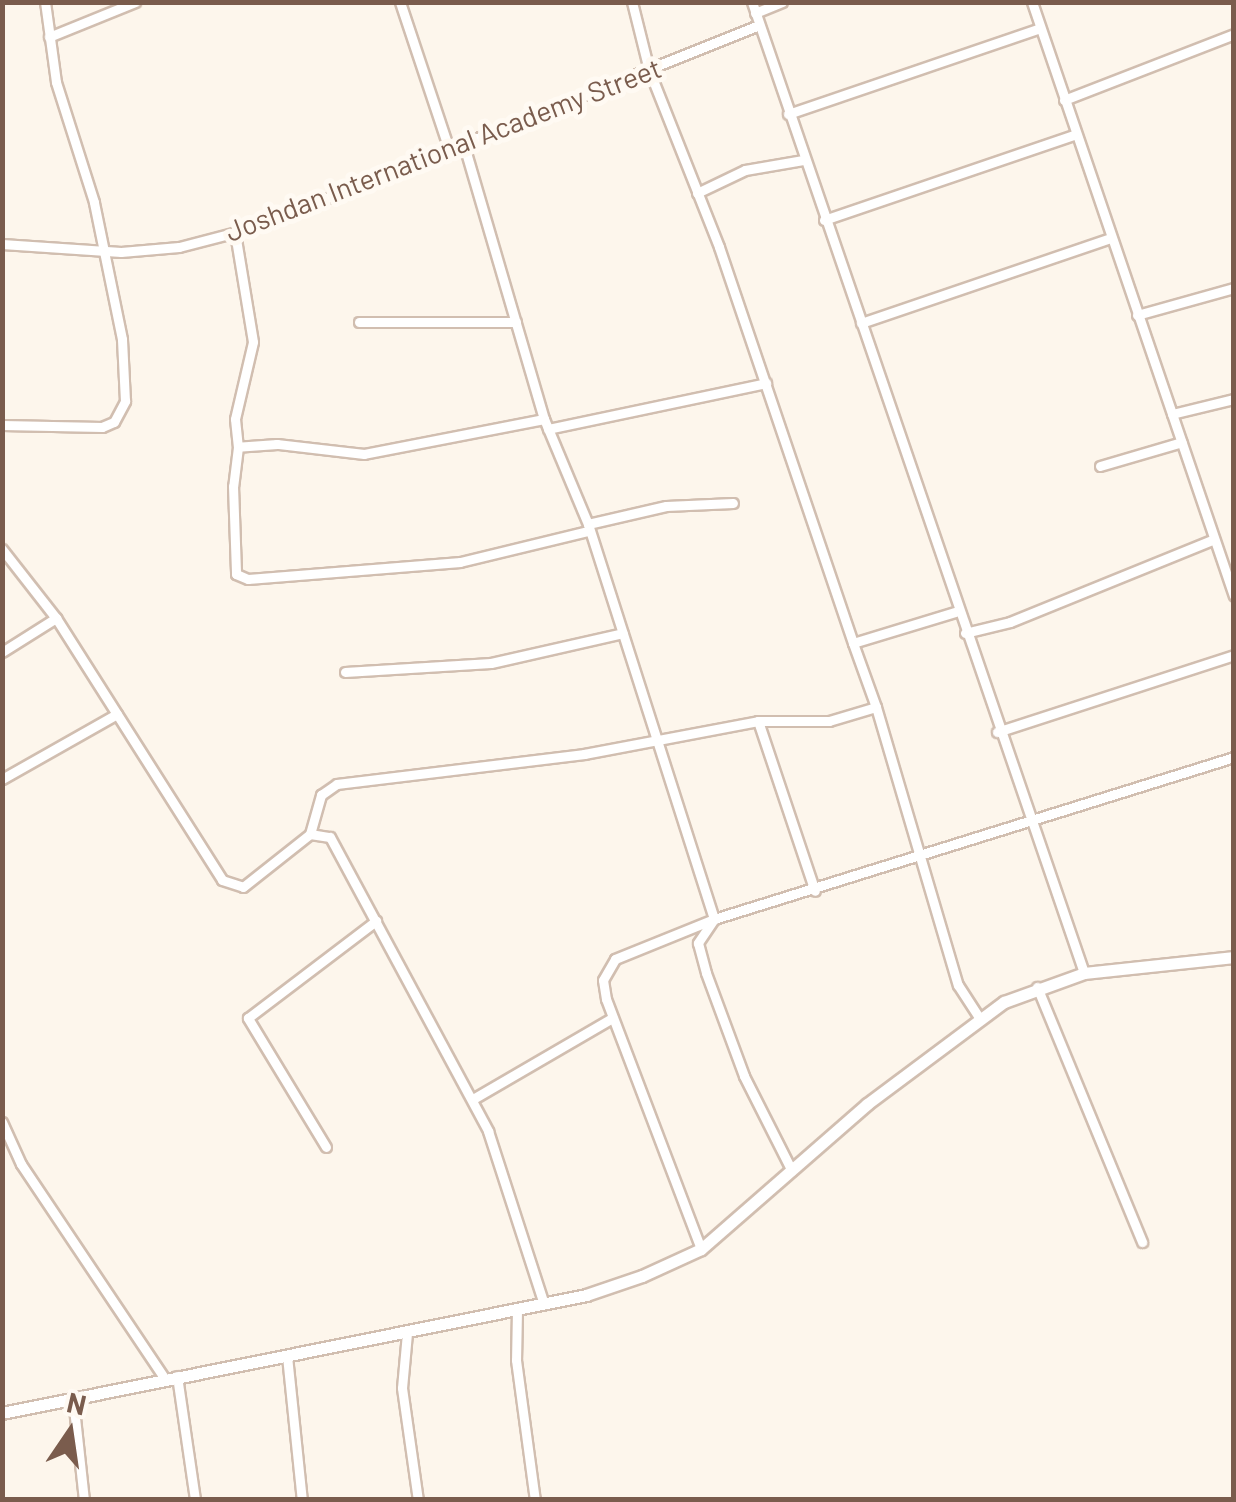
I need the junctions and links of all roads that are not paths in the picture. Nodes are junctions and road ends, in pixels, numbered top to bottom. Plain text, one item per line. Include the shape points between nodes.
1 (45, 2) edge
2 (135, 2) edge
3 (400, 2) edge
4 (632, 2) edge
5 (782, 2) edge
6 (1032, 2) edge
7 (753, 8) edge
8 (759, 25) junction
9 (1040, 28) junction
10 (1234, 34) edge
11 (49, 36) junction
12 (650, 70) junction
13 (1064, 100) junction
14 (788, 114) junction
15 (1076, 134) junction
16 (463, 142) junction
17 (448, 146) junction
18 (803, 160) junction
19 (697, 193) junction
20 (824, 220) junction
21 (235, 233) junction
22 (1110, 238) junction
23 (2, 244) edge
24 (102, 251) junction
25 (1234, 288) edge
26 (1137, 314) junction
27 (359, 322) dead end
28 (516, 322) junction
29 (861, 323) junction
30 (766, 384) junction
31 (1234, 399) edge
32 (1172, 414) junction
33 (546, 424) junction
34 (2, 425) edge
35 (1182, 442) junction
36 (238, 448) junction
37 (1100, 466) dead end
38 (733, 503) dead end
39 (588, 527) junction
40 (1214, 539) junction
41 (2, 548) edge
42 (1234, 596) edge
43 (956, 612) junction
44 (56, 618) junction
45 (964, 632) junction
46 (623, 633) junction
47 (853, 643) junction
48 (2, 652) edge
49 (1234, 655) edge
50 (345, 672) dead end
51 (876, 707) junction
52 (117, 714) junction
53 (758, 720) junction
54 (997, 732) junction
55 (656, 737) junction
56 (1234, 757) edge
57 (2, 780) edge
58 (1033, 824) junction
59 (310, 834) junction
60 (923, 859) junction
61 (815, 891) junction
62 (714, 919) junction
63 (376, 920) junction
64 (1234, 957) edge
65 (1084, 973) junction
66 (1037, 987) junction
67 (979, 1016) junction
68 (612, 1018) junction
69 (473, 1098) junction
70 (2, 1122) edge
71 (326, 1148) dead end
72 (792, 1171) junction
73 (1142, 1242) dead end
74 (700, 1249) junction
75 (544, 1304) junction
76 (517, 1310) junction
77 (407, 1333) junction
78 (287, 1356) junction
79 (171, 1377) junction
80 (73, 1399) junction
81 (2, 1414) edge
82 (84, 1500) edge
83 (195, 1500) edge
84 (302, 1500) edge
85 (418, 1500) edge
86 (534, 1500) edge

1 - 11 street
2 - 11 street
3 - 17 street
4 - 12 street
5 - 7 street
6 - 9 street
7 - 8 street
8 - 12 street, Joshdan International Academy Street
8 - 14 street
9 - 13 street
9 - 14 street
10 - 13 street
11 - 24 street
12 - 16 street, Joshdan International Academy Street
12 - 19 street
13 - 15 street
14 - 18 street
15 - 20 street
15 - 22 street
16 - 17 street, Joshdan International Academy Street
16 - 28 street
17 - 21 street, Joshdan International Academy Street
18 - 19 street via 745,170
18 - 20 street
19 - 30 street
20 - 29 street
21 - 24 street, Joshdan International Academy Street via 179,248
21 - 36 street via 253,342 235,420
22 - 26 street
22 - 29 street
23 - 24 street, Joshdan International Academy Street
24 - 34 street via 122,339 121,414 102,427
25 - 26 street
26 - 32 street
27 - 28 street
28 - 33 street
29 - 43 street
30 - 33 street
30 - 47 street
31 - 32 street
32 - 35 street
33 - 36 street via 364,454 277,444
33 - 39 street
35 - 37 street
35 - 40 street
36 - 39 street via 232,486 235,568 242,578 460,562
38 - 39 street via 666,506
39 - 46 street
40 - 42 street
40 - 45 street via 1026,616
41 - 44 street
43 - 45 street
43 - 47 street
44 - 48 street
44 - 52 street
45 - 54 street
46 - 50 street via 492,663
46 - 55 street
47 - 51 street
49 - 54 street
51 - 53 street via 829,722
51 - 60 street
52 - 57 street
52 - 59 street via 211,865 232,887 243,886
53 - 55 street
53 - 61 street
54 - 58 street
55 - 59 street via 584,754 337,784 321,795
55 - 62 street
56 - 58 street
58 - 60 street
58 - 65 street
59 - 63 street via 330,837
60 - 61 street
60 - 67 street via 958,985
61 - 62 street
62 - 68 street via 614,959 602,980
62 - 72 street via 698,943 706,973 744,1076
63 - 69 street
63 - 71 street via 248,1018
64 - 65 street
65 - 66 street
66 - 67 street
66 - 73 street
67 - 72 street
68 - 69 street
68 - 74 street
69 - 75 street
70 - 79 street via 21,1164
72 - 74 street
74 - 75 street via 642,1276
75 - 76 street
76 - 77 street
76 - 86 street via 516,1360
77 - 78 street
77 - 85 street via 402,1388
78 - 79 street
78 - 84 street
79 - 80 street
79 - 83 street
80 - 81 street
80 - 82 street

